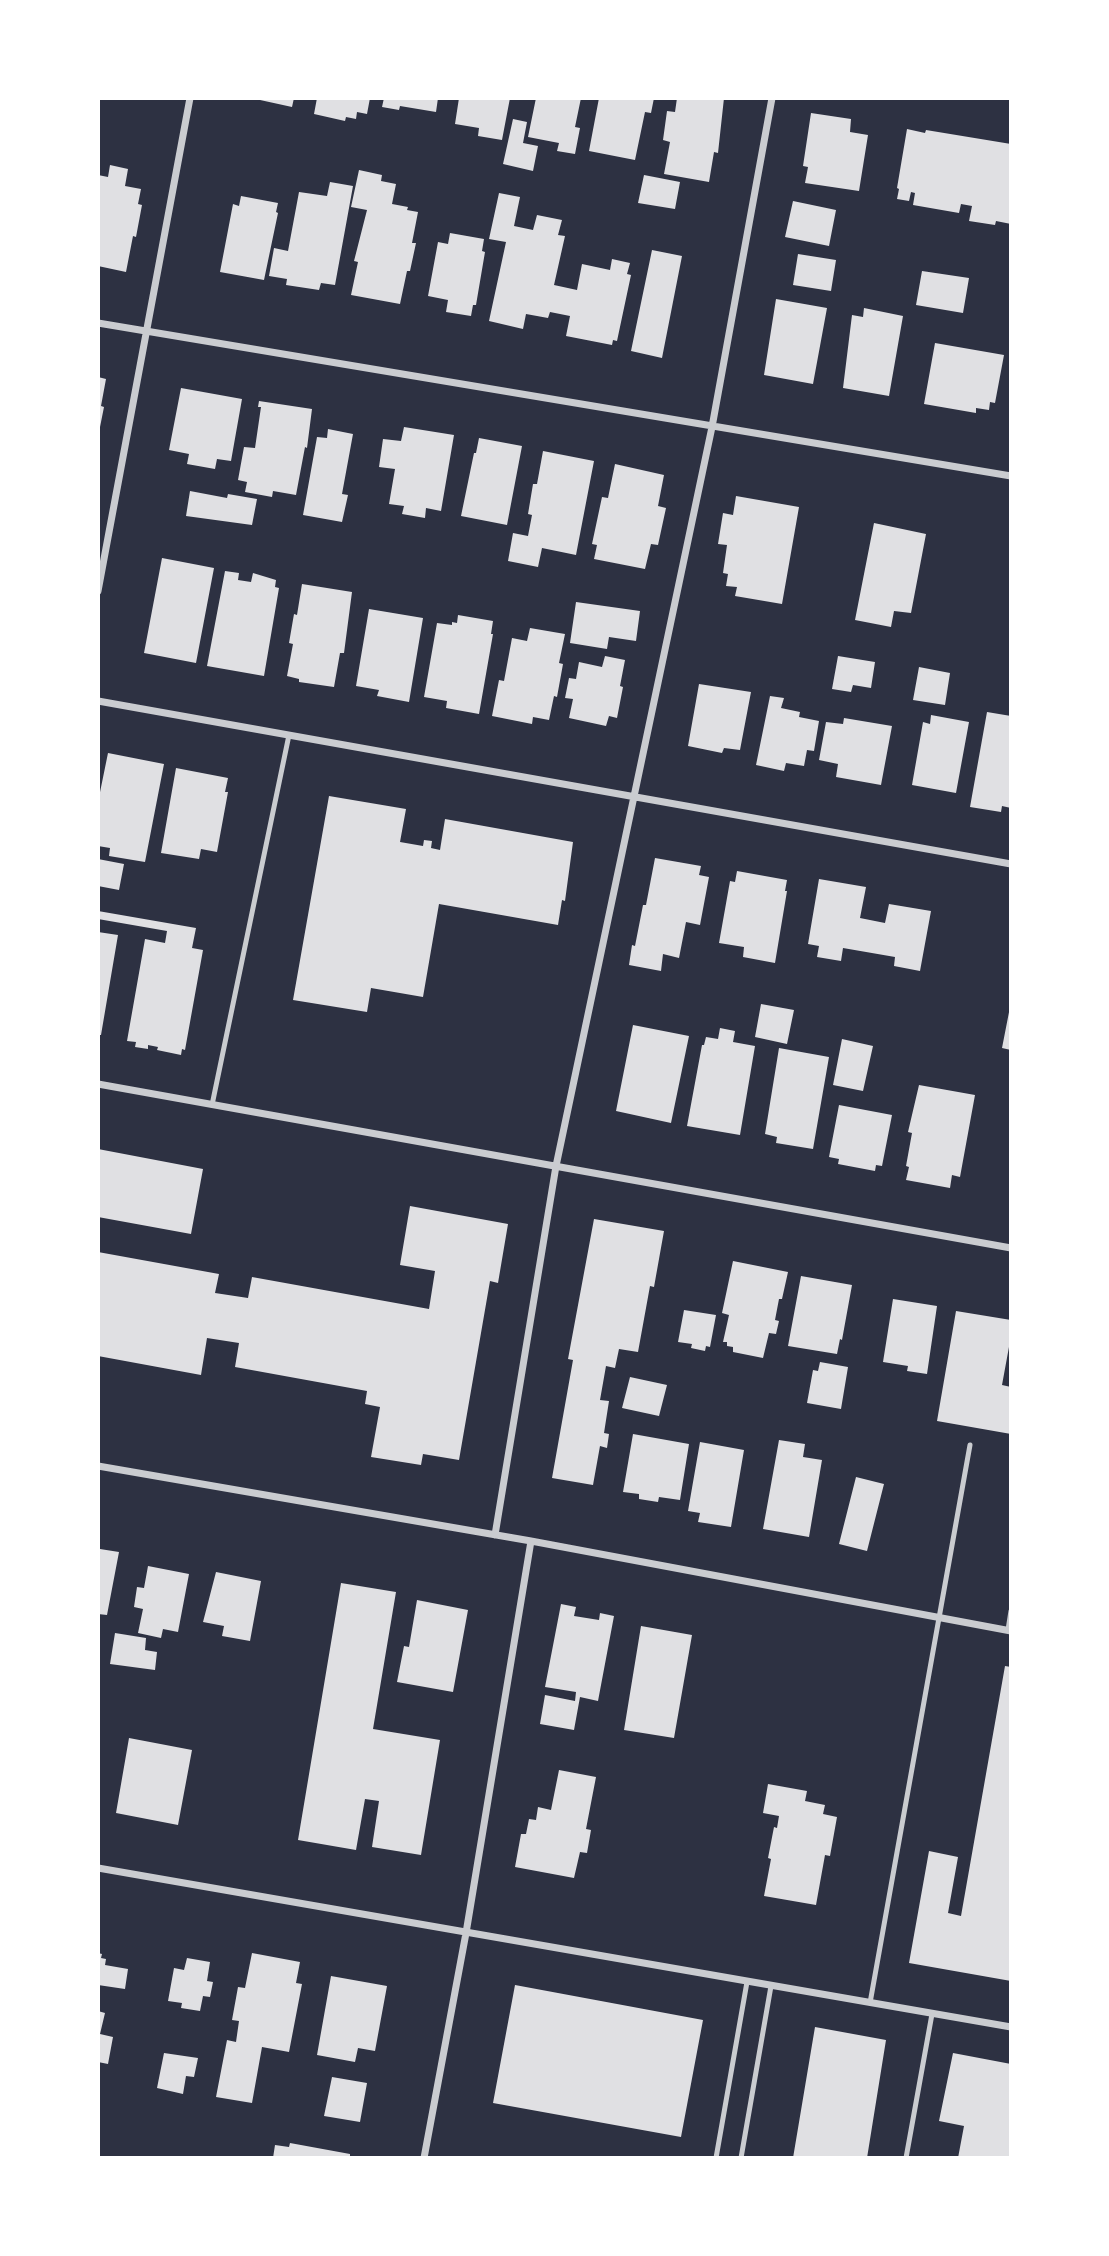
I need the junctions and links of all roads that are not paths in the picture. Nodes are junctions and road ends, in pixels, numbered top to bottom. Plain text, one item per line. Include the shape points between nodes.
1 (190, 98) edge
2 (772, 98) edge
3 (98, 323) edge
4 (146, 333) junction
5 (712, 427) junction
6 (1011, 476) edge
7 (98, 591) edge
8 (98, 701) edge
9 (289, 735) junction
10 (633, 797) junction
11 (1011, 864) edge
12 (98, 1084) edge
13 (212, 1105) junction
14 (556, 1166) junction
15 (1011, 1248) edge
16 (970, 1445) dead end
17 (98, 1465) edge
18 (495, 1535) junction
19 (531, 1541) junction
20 (1011, 1612) edge
21 (939, 1618) junction
22 (1009, 1630) edge
23 (98, 1868) edge
24 (466, 1933) junction
25 (747, 1982) junction
26 (771, 1986) junction
27 (870, 2003) junction
28 (932, 2014) junction
29 (1011, 2027) edge
30 (424, 2158) edge
31 (716, 2158) edge
32 (741, 2158) edge
33 (906, 2158) edge

1 - 4 street
2 - 5 street
3 - 4 street
4 - 5 street
4 - 7 street
5 - 6 street
5 - 10 street
8 - 9 street
9 - 10 street
9 - 13 lane
10 - 11 street
10 - 14 street
12 - 13 street
13 - 14 street
14 - 15 street
14 - 18 street
16 - 21 lane
17 - 18 street
18 - 19 street
19 - 21 street
19 - 24 street
20 - 22 lane
21 - 22 street
21 - 27 lane
23 - 24 street
24 - 25 street
24 - 30 street
25 - 26 street
25 - 31 lane
26 - 27 street
26 - 32 lane
27 - 28 street
28 - 29 street
28 - 33 lane

